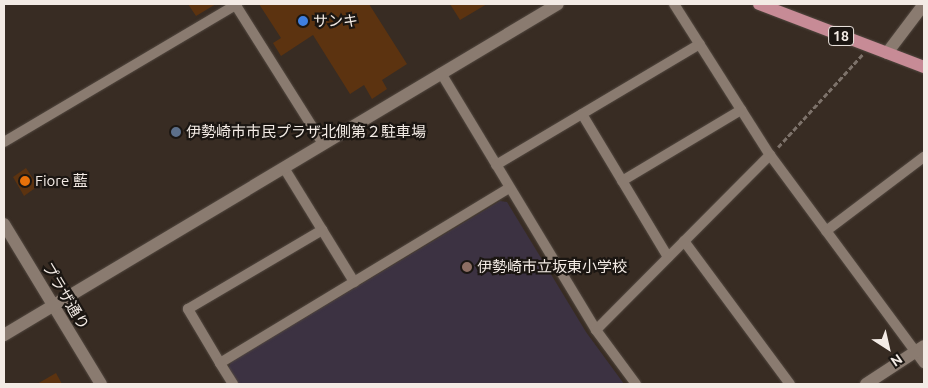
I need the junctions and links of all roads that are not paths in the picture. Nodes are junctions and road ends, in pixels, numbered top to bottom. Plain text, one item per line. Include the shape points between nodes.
1 (236, 4) edge
2 (558, 4) edge
3 (674, 4) edge
4 (759, 4) edge
5 (924, 4) edge
6 (700, 44) junction
7 (887, 53) junction
8 (924, 67) edge
9 (441, 73) junction
10 (741, 110) junction
11 (582, 114) junction
12 (4, 142) edge
13 (322, 144) junction
14 (770, 155) junction
15 (924, 157) edge
16 (496, 164) junction
17 (284, 168) junction
18 (622, 181) junction
19 (509, 188) junction
20 (4, 224) edge
21 (322, 230) junction
22 (826, 231) junction
23 (684, 241) junction
24 (668, 257) junction
25 (354, 282) junction
26 (53, 305) junction
27 (596, 330) junction
28 (4, 335) edge
29 (920, 349) edge
30 (220, 363) junction
31 (924, 363) edge
32 (101, 384) edge
33 (233, 384) edge
34 (636, 384) edge
35 (790, 384) edge
36 (866, 384) edge

1 - 12 street
1 - 13 street
2 - 9 street
3 - 6 street
4 - 7 main road, 18
5 - 7 street
6 - 10 street
6 - 11 street
7 - 8 main road, 18
9 - 13 street
9 - 16 street
10 - 14 street
10 - 18 street
11 - 16 street
11 - 18 street
13 - 17 street
14 - 22 street
14 - 23 street
15 - 22 street
16 - 19 street
17 - 21 street
17 - 26 street
18 - 24 street
19 - 25 street
19 - 27 street
20 - 26 street, プラザ通り
21 - 25 street
21 - 30 street via 188,309
22 - 29 street
23 - 24 street
23 - 35 street
24 - 27 street
25 - 30 street
26 - 28 street
26 - 32 street, プラザ通り
27 - 34 street
29 - 31 street
29 - 36 street
30 - 33 street

